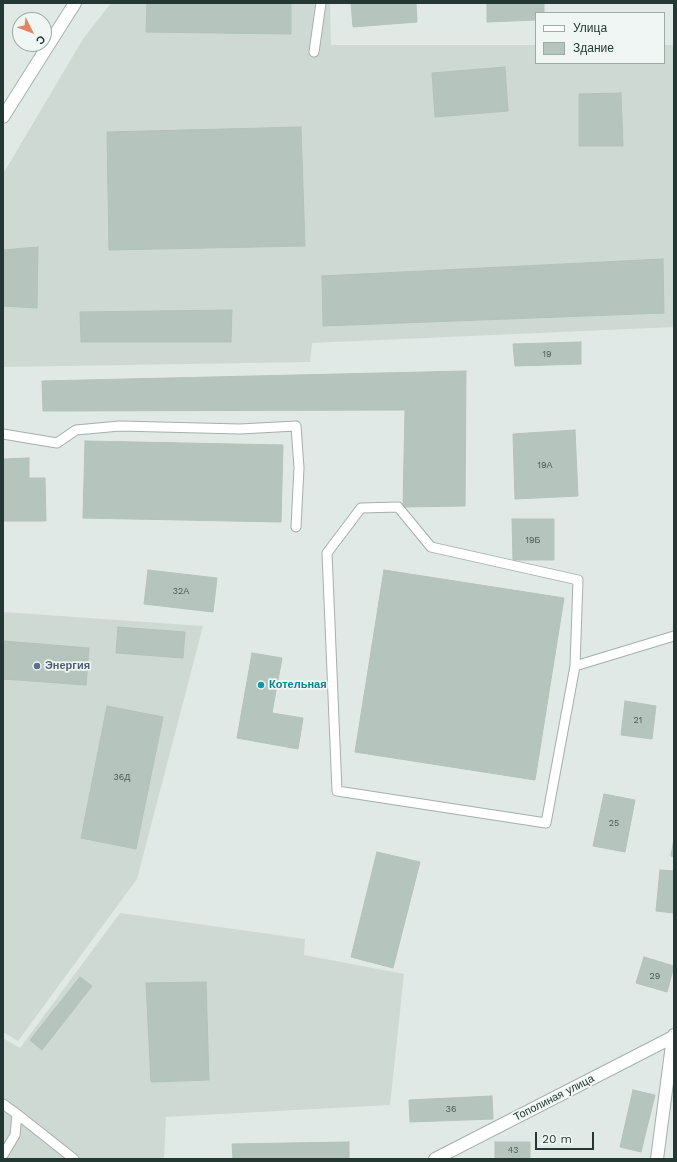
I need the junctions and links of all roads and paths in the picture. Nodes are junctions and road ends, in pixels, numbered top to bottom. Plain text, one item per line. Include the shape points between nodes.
1 (75, 3) edge
2 (321, 3) edge
3 (314, 52) dead end
4 (3, 117) edge
5 (3, 434) edge
6 (296, 527) dead end
7 (674, 636) edge
8 (574, 666) junction
9 (673, 1036) edge
10 (3, 1104) edge
11 (17, 1114) junction
12 (3, 1155) edge
13 (74, 1159) edge
14 (435, 1159) edge
15 (657, 1159) edge

1 - 4 street
2 - 3 lane
5 - 6 lane via 57,443 76,430 120,426 240,429 296,426 299,468
7 - 8 lane
8 - 8 lane via 546,823 337,791 327,553 361,508 398,506 431,547 578,580
9 - 14 street, Тополиная улица
9 - 15 street, Тополиная улица
10 - 11 lane
11 - 12 lane via 15,1135
11 - 13 lane

